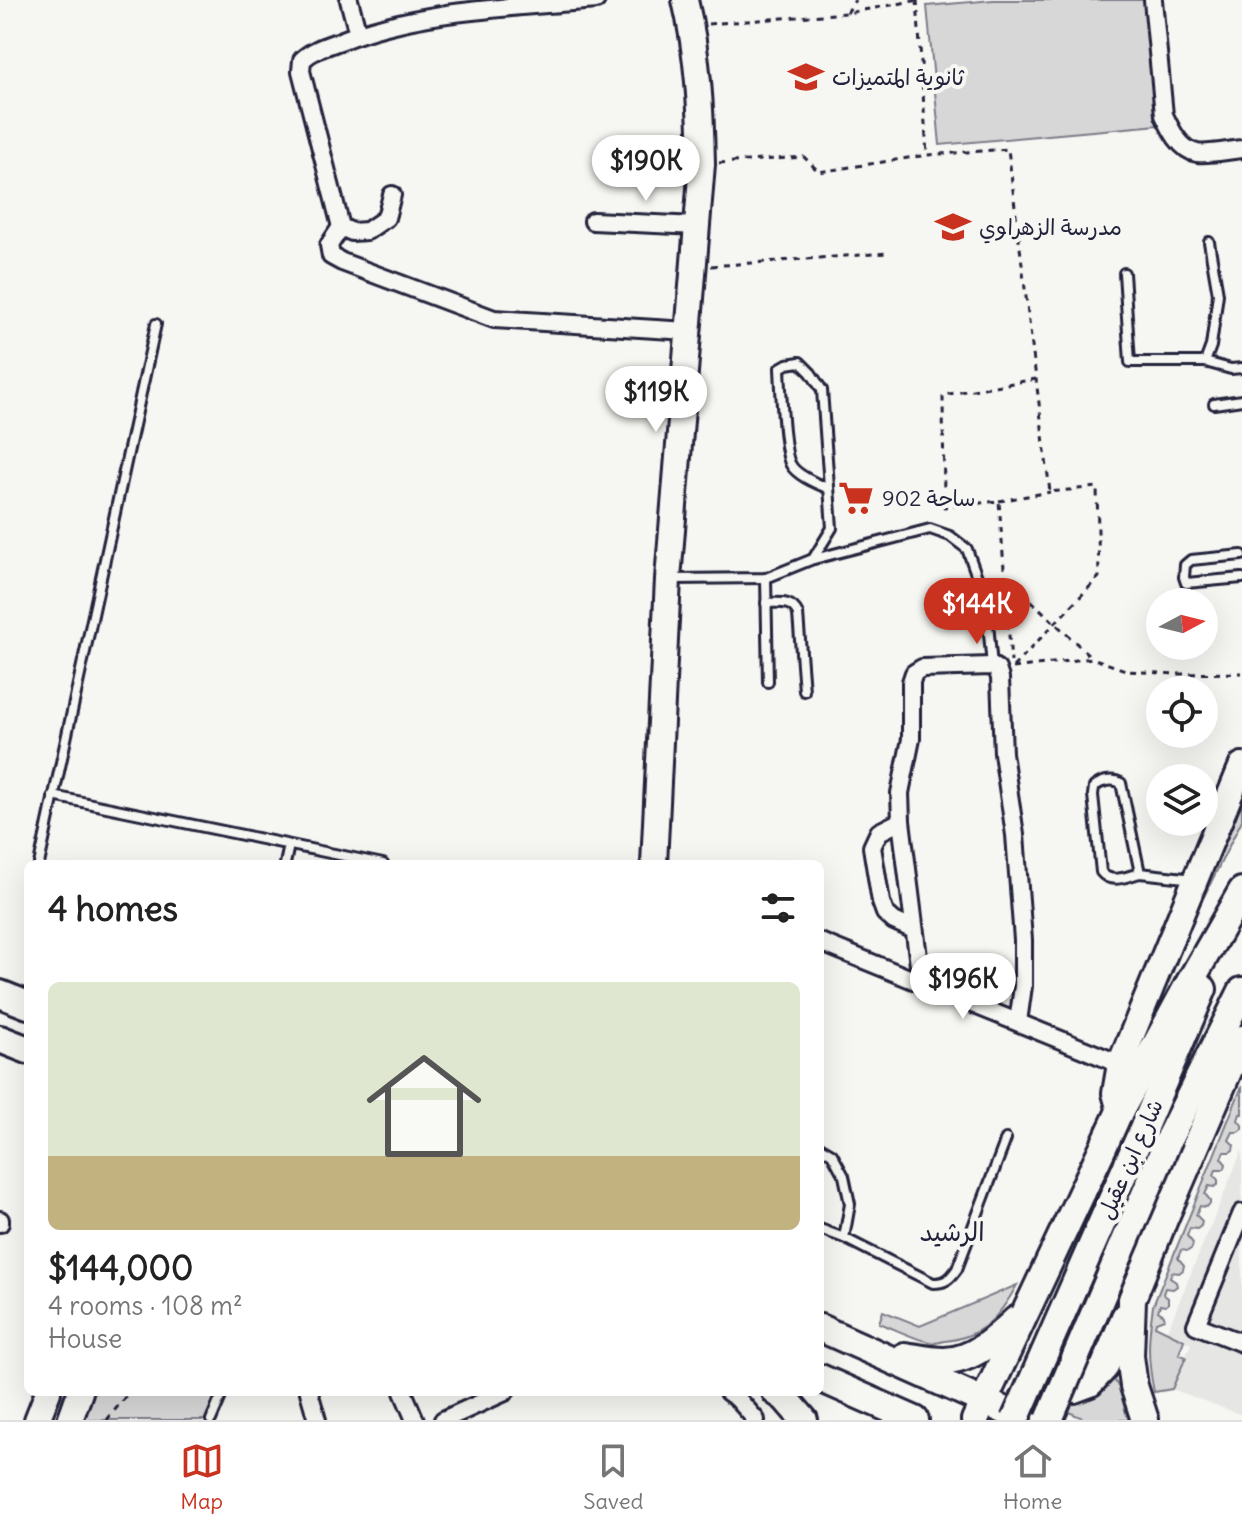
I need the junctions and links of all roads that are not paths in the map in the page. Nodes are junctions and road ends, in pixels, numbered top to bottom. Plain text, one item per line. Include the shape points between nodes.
1 (349, 0) edge
2 (596, 0) edge
3 (685, 0) edge
4 (1153, 0) edge
5 (545, 2) edge
6 (358, 34) junction
7 (1242, 149) edge
8 (392, 195) dead end
9 (593, 221) dead end
10 (697, 226) junction
11 (341, 227) junction
12 (1209, 242) dead end
13 (1124, 273) dead end
14 (156, 324) dead end
15 (688, 331) junction
16 (1205, 362) junction
17 (1242, 368) edge
18 (1242, 400) edge
19 (1214, 404) dead end
20 (829, 489) junction
21 (1242, 555) edge
22 (813, 559) junction
23 (766, 578) junction
24 (1242, 578) edge
25 (668, 579) junction
26 (766, 603) junction
27 (992, 666) junction
28 (768, 682) dead end
29 (804, 691) dead end
30 (1242, 765) edge
31 (53, 796) junction
32 (901, 821) junction
33 (289, 845) junction
34 (40, 860) edge
35 (286, 860) edge
36 (363, 860) edge
37 (654, 860) edge
38 (1140, 873) junction
39 (1195, 879) junction
40 (1242, 891) edge
41 (1242, 897) edge
42 (914, 930) junction
43 (824, 944) edge
44 (921, 981) junction
45 (1242, 991) edge
46 (0, 994) edge
47 (24, 1003) edge
48 (1018, 1022) junction
49 (1242, 1039) edge
50 (1120, 1064) junction
51 (1120, 1111) junction
52 (1006, 1139) dead end
53 (824, 1149) edge
54 (1242, 1213) edge
55 (824, 1230) edge
56 (844, 1238) junction
57 (1132, 1299) junction
58 (1027, 1309) junction
59 (824, 1330) edge
60 (1242, 1343) edge
61 (872, 1351) junction
62 (1028, 1368) dead end
63 (824, 1380) edge
64 (1074, 1389) dead end
65 (46, 1396) edge
66 (79, 1396) edge
67 (221, 1396) edge
68 (310, 1396) edge
69 (405, 1396) edge
70 (496, 1396) edge
71 (734, 1396) edge
72 (782, 1396) edge
73 (979, 1410) edge
74 (1012, 1416) edge
75 (37, 1420) edge
76 (70, 1420) edge
77 (211, 1420) edge
78 (317, 1420) edge
79 (415, 1420) edge
80 (443, 1420) edge
81 (756, 1420) edge
82 (804, 1420) edge
83 (915, 1420) edge
84 (1049, 1420) edge
85 (1145, 1420) edge

1 - 6 street
2 - 5 street
3 - 10 street via 701,104
4 - 7 street via 1164,115 1172,132 1197,153
5 - 6 street via 452,13
6 - 11 street via 309,53 301,71
8 - 11 street via 386,218 367,231
9 - 10 street
10 - 15 street
11 - 15 street via 329,245 331,256 494,319
12 - 16 lane via 1218,294
13 - 16 lane via 1130,362
14 - 31 lane
15 - 25 street
16 - 17 lane
18 - 19 lane
20 - 20 lane via 791,466 780,368 787,364 800,362 822,390
20 - 22 lane via 832,528
21 - 24 lane via 1191,560 1184,577 1186,583
22 - 23 lane
22 - 27 lane via 930,529 950,536 967,549 986,602
23 - 25 lane
23 - 26 lane
25 - 37 street
26 - 28 lane
26 - 29 lane via 795,607
27 - 32 street via 922,668 914,673
27 - 48 street via 1000,678 1023,940
30 - 39 street
31 - 33 lane
31 - 34 lane
32 - 42 street
32 - 42 street via 879,832 872,847 885,913
33 - 35 lane
33 - 36 lane
38 - 38 lane via 1112,880 1101,872 1093,795 1100,782 1121,783
38 - 39 lane
39 - 50 street
40 - 51 main road
41 - 74 main road, شارع ابن عقيل, bridge
42 - 44 street
43 - 44 street
44 - 48 street
45 - 84 main road, شارع ابن عقيل, bridge via 1169,1138
46 - 47 main road
48 - 50 street
49 - 57 main road
50 - 51 street via 1115,1093
51 - 58 main road
52 - 56 lane via 950,1279 933,1283
53 - 56 lane via 844,1176 850,1204
54 - 60 street via 1196,1325
55 - 56 lane
57 - 64 main road via 1104,1368 1090,1383
57 - 85 main road via 1130,1356
58 - 61 main road via 996,1340 965,1357 946,1361
58 - 62 main road via 1021,1353
58 - 73 main road
59 - 61 main road
61 - 73 main road
63 - 83 main road
65 - 75 street
66 - 76 street
67 - 77 lane
68 - 78 street
69 - 79 street
70 - 80 street
71 - 81 street
72 - 82 main road
73 - 74 main road

